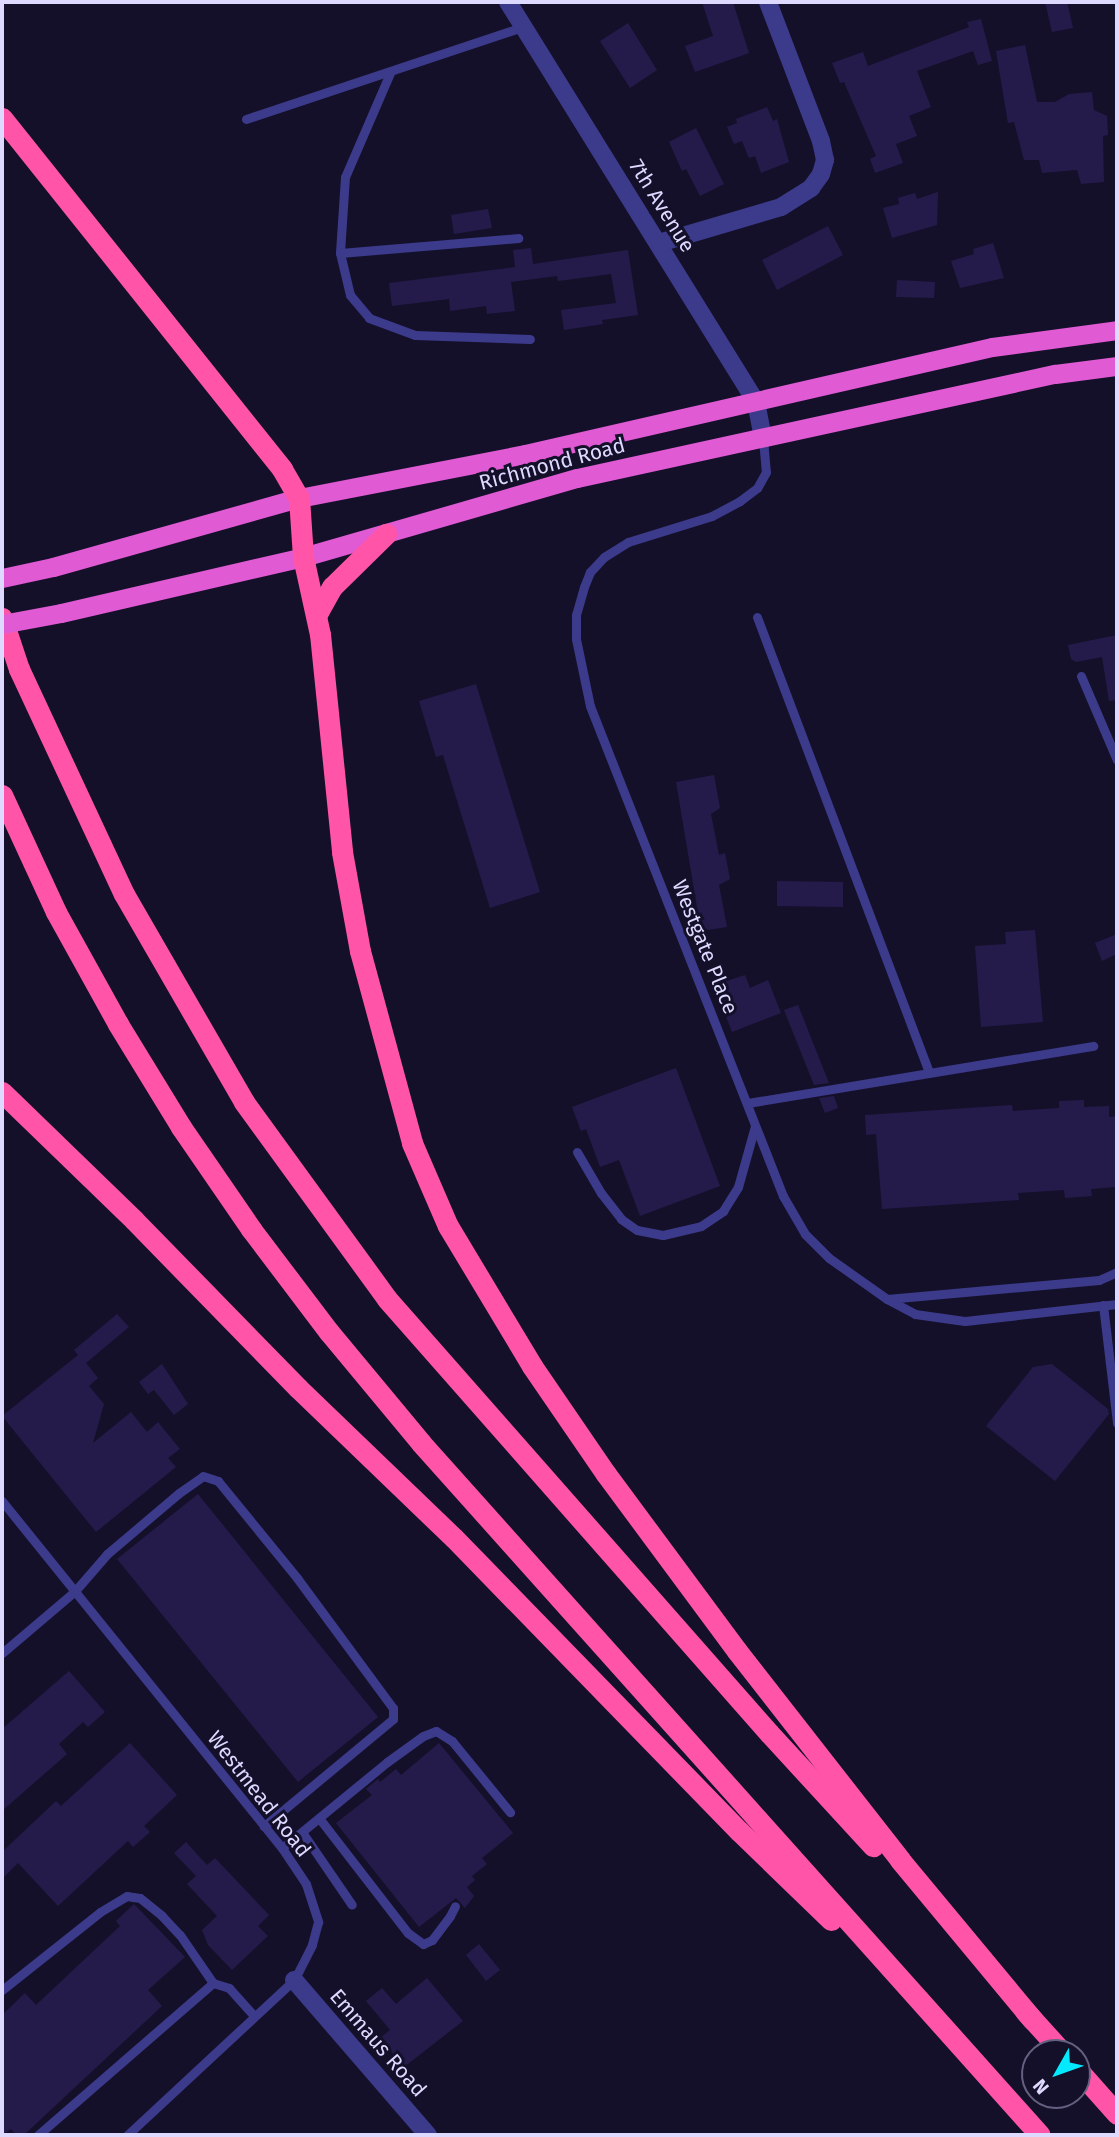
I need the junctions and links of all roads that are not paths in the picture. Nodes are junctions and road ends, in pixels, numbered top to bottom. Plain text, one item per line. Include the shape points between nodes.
1 (508, 2) edge
2 (768, 2) edge
3 (523, 27) junction
4 (390, 73) junction
5 (2, 118) edge
6 (246, 120) dead end
7 (518, 238) dead end
8 (659, 243) junction
9 (340, 253) junction
10 (1117, 330) edge
11 (530, 339) dead end
12 (1117, 366) edge
13 (756, 402) junction
14 (763, 439) junction
15 (299, 498) junction
16 (386, 534) junction
17 (303, 557) junction
18 (2, 578) edge
19 (317, 614) junction
20 (757, 617) dead end
21 (2, 618) edge
22 (2, 624) edge
23 (1081, 676) dead end
24 (1117, 760) edge
25 (2, 795) edge
26 (1093, 1046) dead end
27 (929, 1073) junction
28 (2, 1092) edge
29 (748, 1103) junction
30 (755, 1126) junction
31 (577, 1152) dead end
32 (1117, 1272) edge
33 (887, 1299) junction
34 (1117, 1304) edge
35 (1103, 1305) junction
36 (1117, 1423) edge
37 (2, 1502) edge
38 (75, 1591) junction
39 (2, 1653) edge
40 (510, 1812) dead end
41 (319, 1818) junction
42 (264, 1826) junction
43 (302, 1832) junction
44 (282, 1849) junction
45 (352, 1905) dead end
46 (454, 1906) dead end
47 (294, 1980) junction
48 (213, 1983) junction
49 (2, 1990) edge
50 (253, 2015) junction
51 (1033, 2020) junction
52 (952, 2035) junction
53 (1050, 2039) edge
54 (1091, 2085) edge
55 (1117, 2114) edge
56 (38, 2135) edge
57 (127, 2135) edge
58 (428, 2135) edge
59 (1040, 2135) edge

1 - 3 street, 7th Avenue
2 - 8 street via 821,141 825,160 821,174 811,188 781,207
3 - 4 lane
3 - 8 street, 7th Avenue
4 - 6 lane
4 - 9 lane via 345,177
5 - 15 highway via 282,469
7 - 9 lane
8 - 13 street, 7th Avenue
9 - 11 lane via 350,295 369,318 415,335
10 - 13 highway, Richmond Road via 992,346
12 - 14 highway, Richmond Road via 1055,374
13 - 14 street, 7th Avenue
13 - 15 highway, Richmond Road
14 - 16 highway, Richmond Road via 577,478
14 - 29 lane, Westgate Place via 766,471 757,488 712,516 628,542 604,557 590,572 576,615 576,639 590,706
15 - 17 highway
15 - 18 highway, Richmond Road
16 - 17 highway, Richmond Road
16 - 19 highway via 332,587
17 - 19 highway
17 - 22 highway, Richmond Road, bridge
19 - 51 highway via 333,789 360,951 412,1143 448,1226 531,1367 606,1474 882,1838
20 - 27 lane
21 - 51 highway via 19,669 124,894 244,1102 379,1288 769,1733
23 - 24 lane
25 - 52 highway via 56,912 118,1024 197,1150 328,1332 421,1443
26 - 27 lane
27 - 29 lane
28 - 52 highway via 454,1538 739,1831
29 - 30 lane, Westgate Place
30 - 31 lane via 738,1187 723,1210 701,1226 663,1235 637,1230 621,1219
30 - 33 lane, Westgate Place via 790,1212 805,1234
32 - 33 lane via 1099,1280
33 - 35 lane, Westgate Place via 915,1314 965,1321
34 - 35 lane, Westgate Place
35 - 36 lane
37 - 38 lane, Westmead Road
38 - 39 lane
38 - 42 lane, Westmead Road
38 - 42 lane via 107,1554 203,1476 218,1481 288,1567 393,1708 393,1719
40 - 41 lane via 452,1741 436,1731 387,1762
41 - 43 lane
41 - 46 lane via 408,1933 423,1944 432,1940
42 - 44 lane, Westmead Road
43 - 44 lane
43 - 45 lane
44 - 47 lane, Westmead Road via 306,1884 318,1922
47 - 50 lane, Westmead Road
47 - 58 street, Emmaus Road
48 - 49 lane via 162,1916 140,1898 127,1896
48 - 50 lane via 229,1988
48 - 56 lane
50 - 57 lane, Westmead Road
51 - 53 highway
52 - 59 highway
54 - 55 highway

